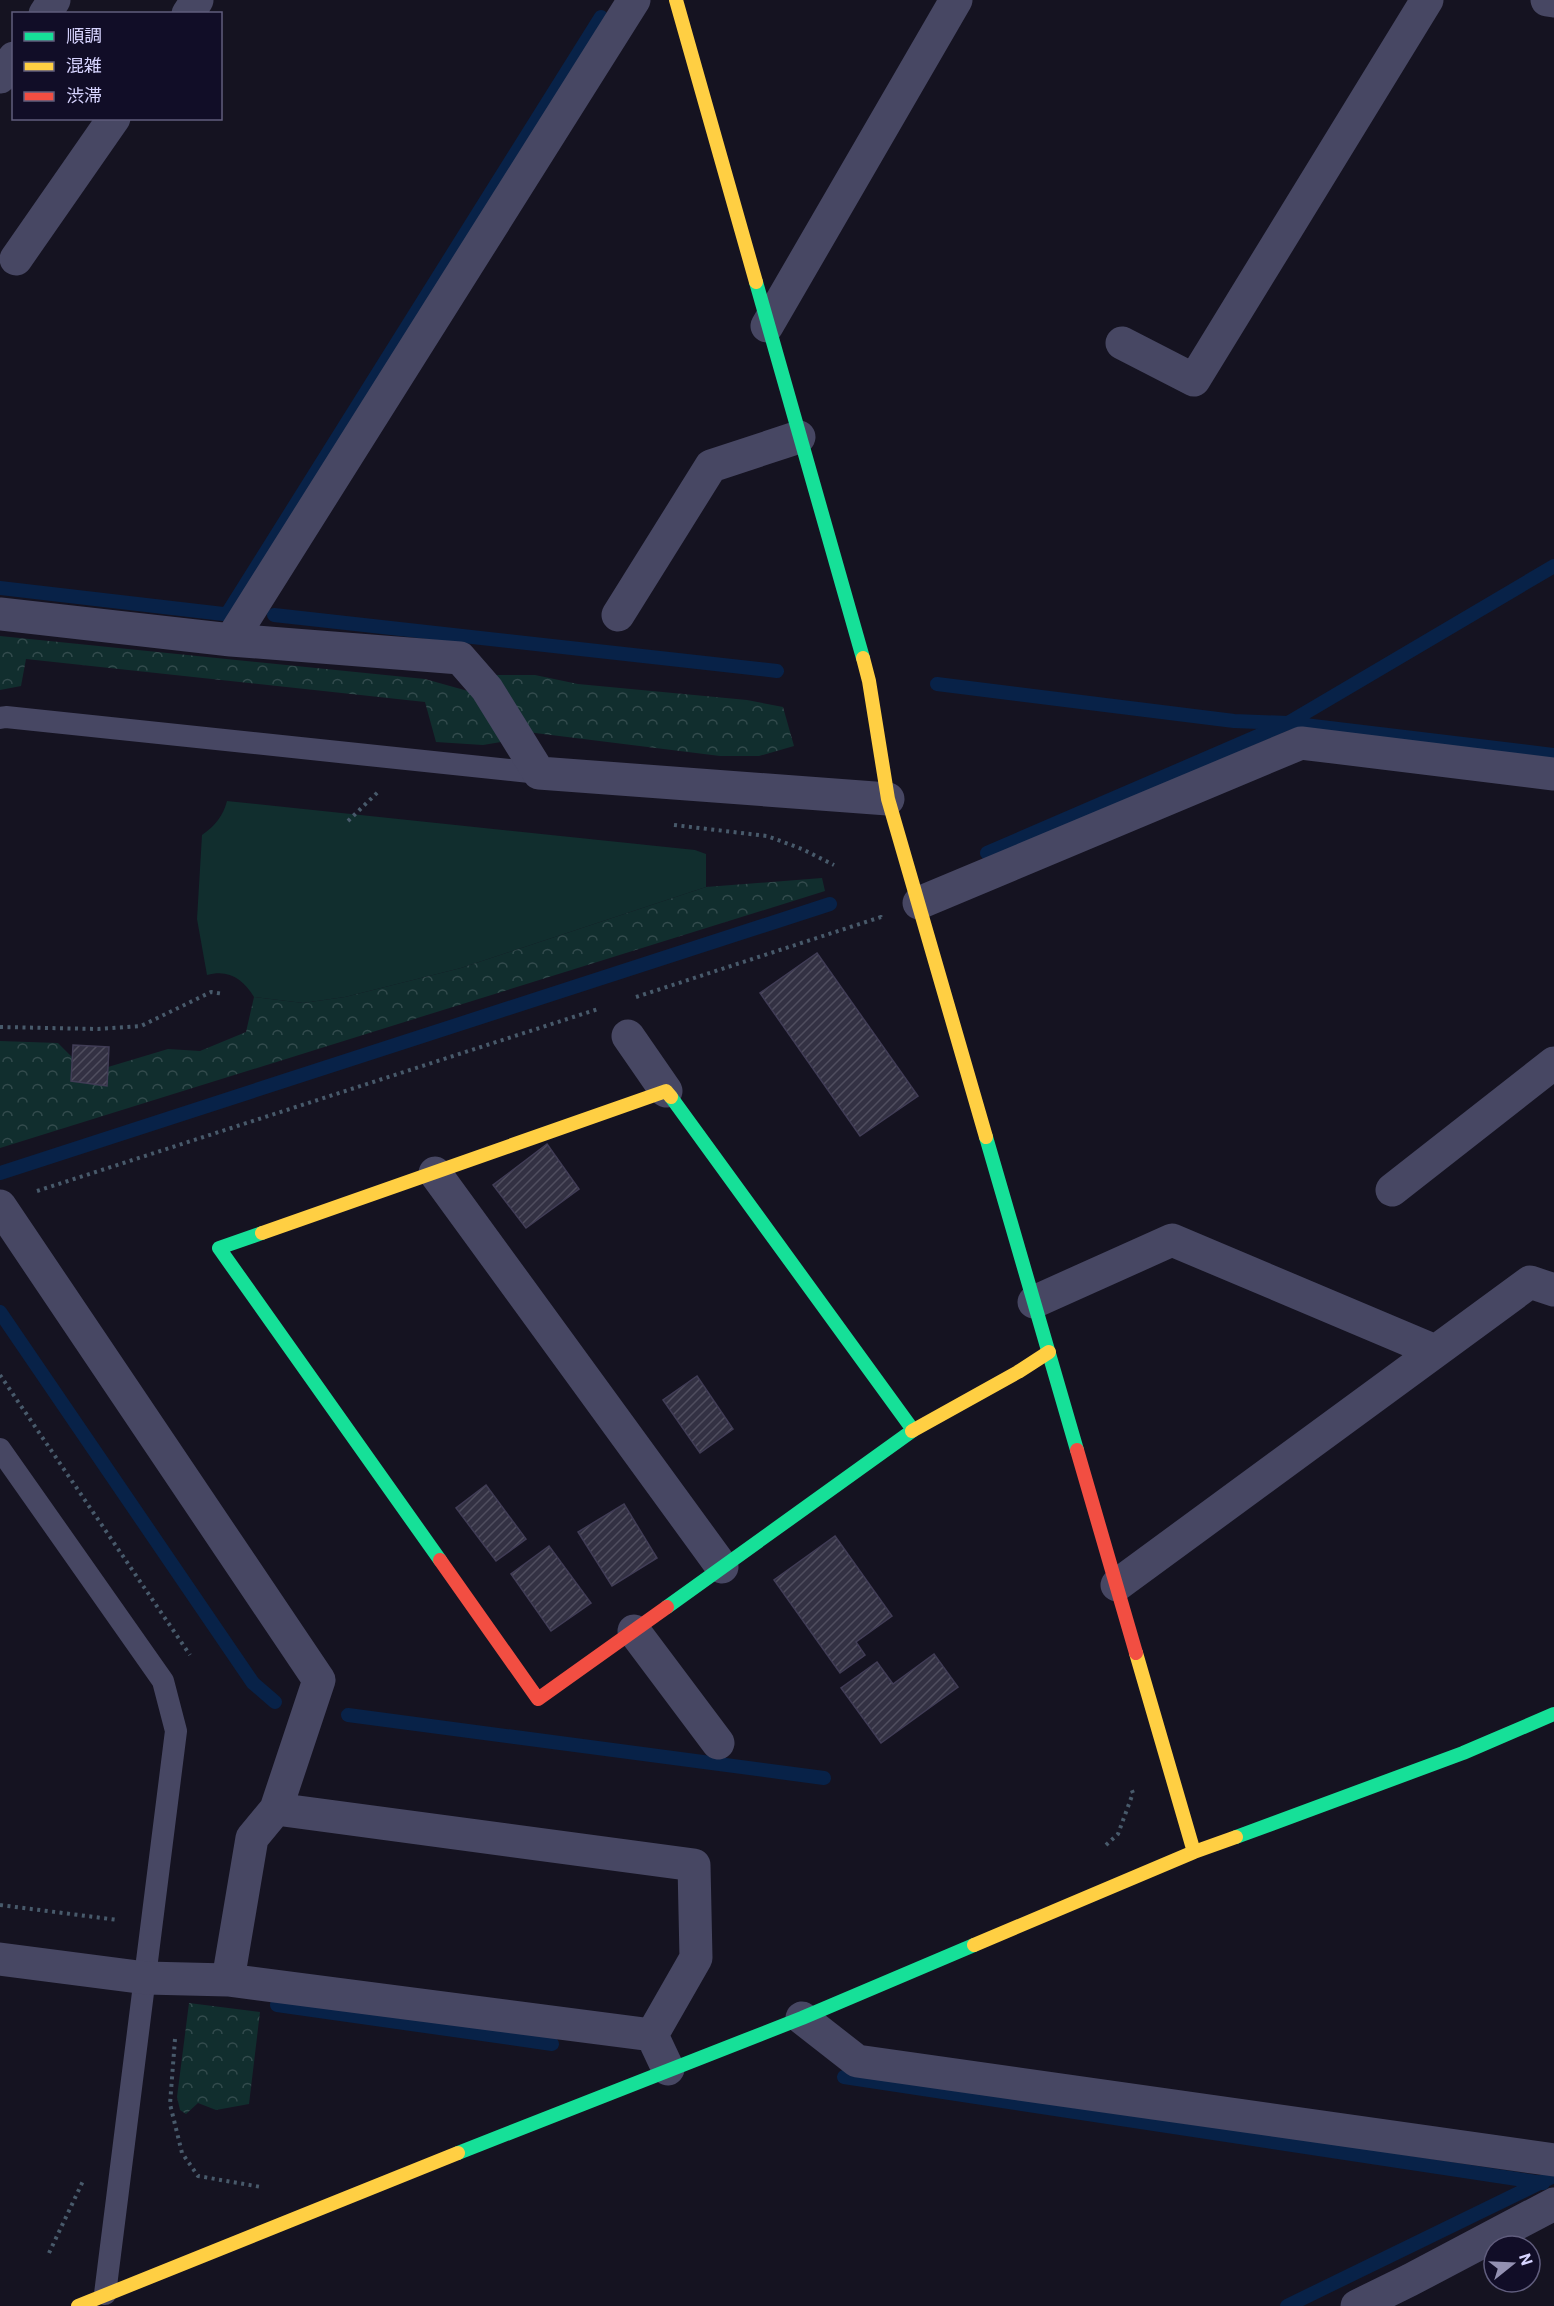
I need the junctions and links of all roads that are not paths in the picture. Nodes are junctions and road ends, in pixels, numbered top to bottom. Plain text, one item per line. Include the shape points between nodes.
1 (634, 0) edge
2 (676, 0) edge
3 (956, 0) edge
4 (1427, 0) edge
5 (1548, 0) edge
6 (1554, 1) edge
7 (12, 61) edge
8 (0, 77) edge
9 (113, 120) edge
10 (16, 259) dead end
11 (767, 326) junction
12 (1122, 343) dead end
13 (799, 437) junction
14 (0, 614) edge
15 (618, 615) dead end
16 (231, 640) junction
17 (0, 718) edge
18 (539, 773) junction
19 (1554, 774) edge
20 (888, 799) junction
21 (918, 903) junction
22 (628, 1036) dead end
23 (1554, 1063) edge
24 (666, 1091) junction
25 (435, 1173) junction
26 (1392, 1190) dead end
27 (0, 1206) edge
28 (1554, 1290) edge
29 (1034, 1302) junction
30 (1435, 1351) junction
31 (1049, 1352) junction
32 (913, 1430) junction
33 (0, 1449) edge
34 (722, 1567) junction
35 (1117, 1585) junction
36 (633, 1631) junction
37 (1554, 1714) edge
38 (718, 1743) dead end
39 (276, 1809) junction
40 (1194, 1852) junction
41 (0, 1959) edge
42 (146, 1978) junction
43 (228, 1980) junction
44 (802, 2018) junction
45 (652, 2035) junction
46 (668, 2069) junction
47 (1554, 2160) edge
48 (1554, 2204) edge
49 (105, 2294) junction
50 (78, 2306) edge
51 (1357, 2306) edge

1 - 16 street
2 - 11 street
3 - 11 street
4 - 12 street via 1194,380
5 - 6 street
7 - 8 street
9 - 10 street
11 - 13 street
13 - 15 street via 711,466
13 - 20 street via 869,681
14 - 16 street
16 - 18 street via 460,658 487,689
17 - 18 lane
18 - 20 street
19 - 21 street via 1301,743
20 - 21 street
21 - 29 street
22 - 24 street
23 - 26 street
24 - 25 street
24 - 32 street
25 - 34 street
25 - 36 street via 219,1248 538,1699
27 - 39 street via 319,1680
28 - 30 street via 1530,1282
29 - 30 street via 1172,1240
29 - 31 street
30 - 35 street
31 - 32 street
31 - 35 street
32 - 34 street
33 - 42 lane via 164,1681 176,1731
34 - 36 street
35 - 40 street
36 - 38 street
37 - 40 street via 1463,1753
39 - 43 street via 252,1839
39 - 45 street via 694,1865 696,1958
40 - 44 street
41 - 42 street
42 - 43 street
42 - 49 lane
43 - 45 street
44 - 46 street
44 - 47 street via 857,2061
45 - 46 street
46 - 49 street
48 - 51 street
49 - 50 street

